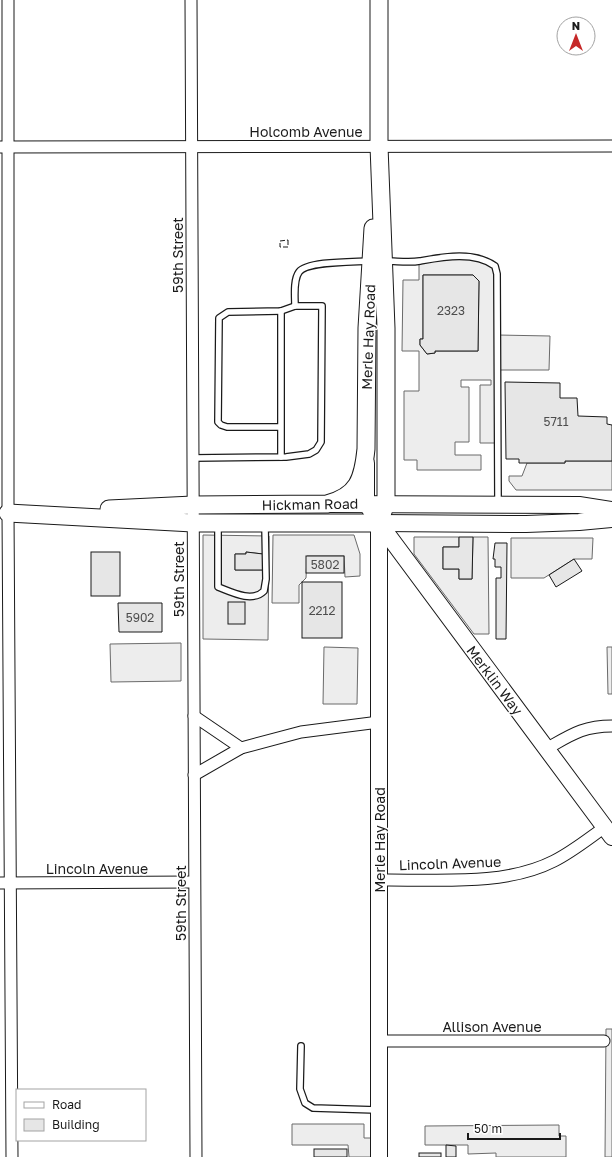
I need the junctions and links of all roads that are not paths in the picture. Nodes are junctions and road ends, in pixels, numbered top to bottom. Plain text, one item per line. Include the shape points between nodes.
1 (8, 0) edge
2 (191, 0) edge
3 (379, 0) edge
4 (192, 146) junction
5 (379, 146) junction
6 (612, 146) edge
7 (4, 147) edge
8 (378, 261) junction
9 (295, 306) junction
10 (281, 311) junction
11 (280, 427) junction
12 (366, 449) junction
13 (281, 457) junction
14 (193, 458) junction
15 (366, 503) junction
16 (386, 503) junction
17 (327, 504) junction
18 (498, 504) junction
19 (193, 505) junction
20 (612, 510) edge
21 (4, 513) edge
22 (612, 519) edge
23 (193, 523) junction
24 (218, 523) junction
25 (265, 523) junction
26 (379, 524) junction
27 (194, 716) junction
28 (379, 722) junction
29 (612, 726) edge
30 (241, 748) junction
31 (546, 749) junction
32 (194, 775) junction
33 (608, 832) edge
34 (379, 880) junction
35 (194, 882) junction
36 (5, 883) edge
37 (379, 1041) junction
38 (604, 1041) dead end
39 (301, 1046) dead end
40 (379, 1110) junction
41 (12, 1157) edge
42 (196, 1157) edge
43 (379, 1157) edge

1 - 7 street
2 - 4 street, 59th Street
3 - 5 main road, Merle Hay Road
4 - 5 street, Holcomb Avenue
4 - 7 street, Holcomb Avenue
4 - 14 street, 59th Street
5 - 6 street, Holcomb Avenue
5 - 8 main road, Merle Hay Road
7 - 21 street
8 - 9 lane via 318,264 303,269 298,273
8 - 12 main road, Merle Hay Road via 367,328
8 - 16 main road, Merle Hay Road via 386,328
8 - 18 lane via 480,258 495,266
9 - 10 lane
9 - 13 lane via 322,306 321,442 316,450 309,454
10 - 11 lane
10 - 11 lane via 228,312 219,318 218,336 218,422 227,427
11 - 13 lane
12 - 15 main road, Merle Hay Road
12 - 17 main road via 364,467 355,489 340,501
13 - 14 lane
14 - 19 street, 59th Street
15 - 16 main road, Hickman Road
15 - 17 main road, Hickman Road
15 - 26 main road
16 - 18 main road, Hickman Road
16 - 26 main road, Merle Hay Road
17 - 19 main road, Hickman Road
18 - 20 main road, Hickman Road via 579,505
19 - 21 main road, Hickman Road
19 - 23 street, 59th Street
21 - 23 main road, Hickman Road
21 - 36 street
22 - 26 main road, Hickman Road via 526,524
23 - 24 main road, Hickman Road
23 - 27 street, 59th Street
24 - 25 main road, Hickman Road
24 - 25 lane via 218,587 243,596 257,596 264,591 266,580
25 - 26 main road, Hickman Road
26 - 28 main road, Merle Hay Road
26 - 31 main road, Merklin Way
27 - 30 street
27 - 32 street, 59th Street
28 - 30 street via 301,732
28 - 34 main road, Merle Hay Road
29 - 31 street via 580,730
30 - 32 street
31 - 33 main road, Merklin Way
32 - 35 street, 59th Street
33 - 34 street, Lincoln Avenue via 553,862 520,874 486,879
34 - 37 main road, Merle Hay Road
35 - 36 street, Lincoln Avenue
35 - 42 street, 59th Street
36 - 41 street
37 - 38 street, Allison Avenue
37 - 40 main road, Merle Hay Road
39 - 40 lane via 300,1089 305,1103 312,1108
40 - 43 main road, Merle Hay Road

